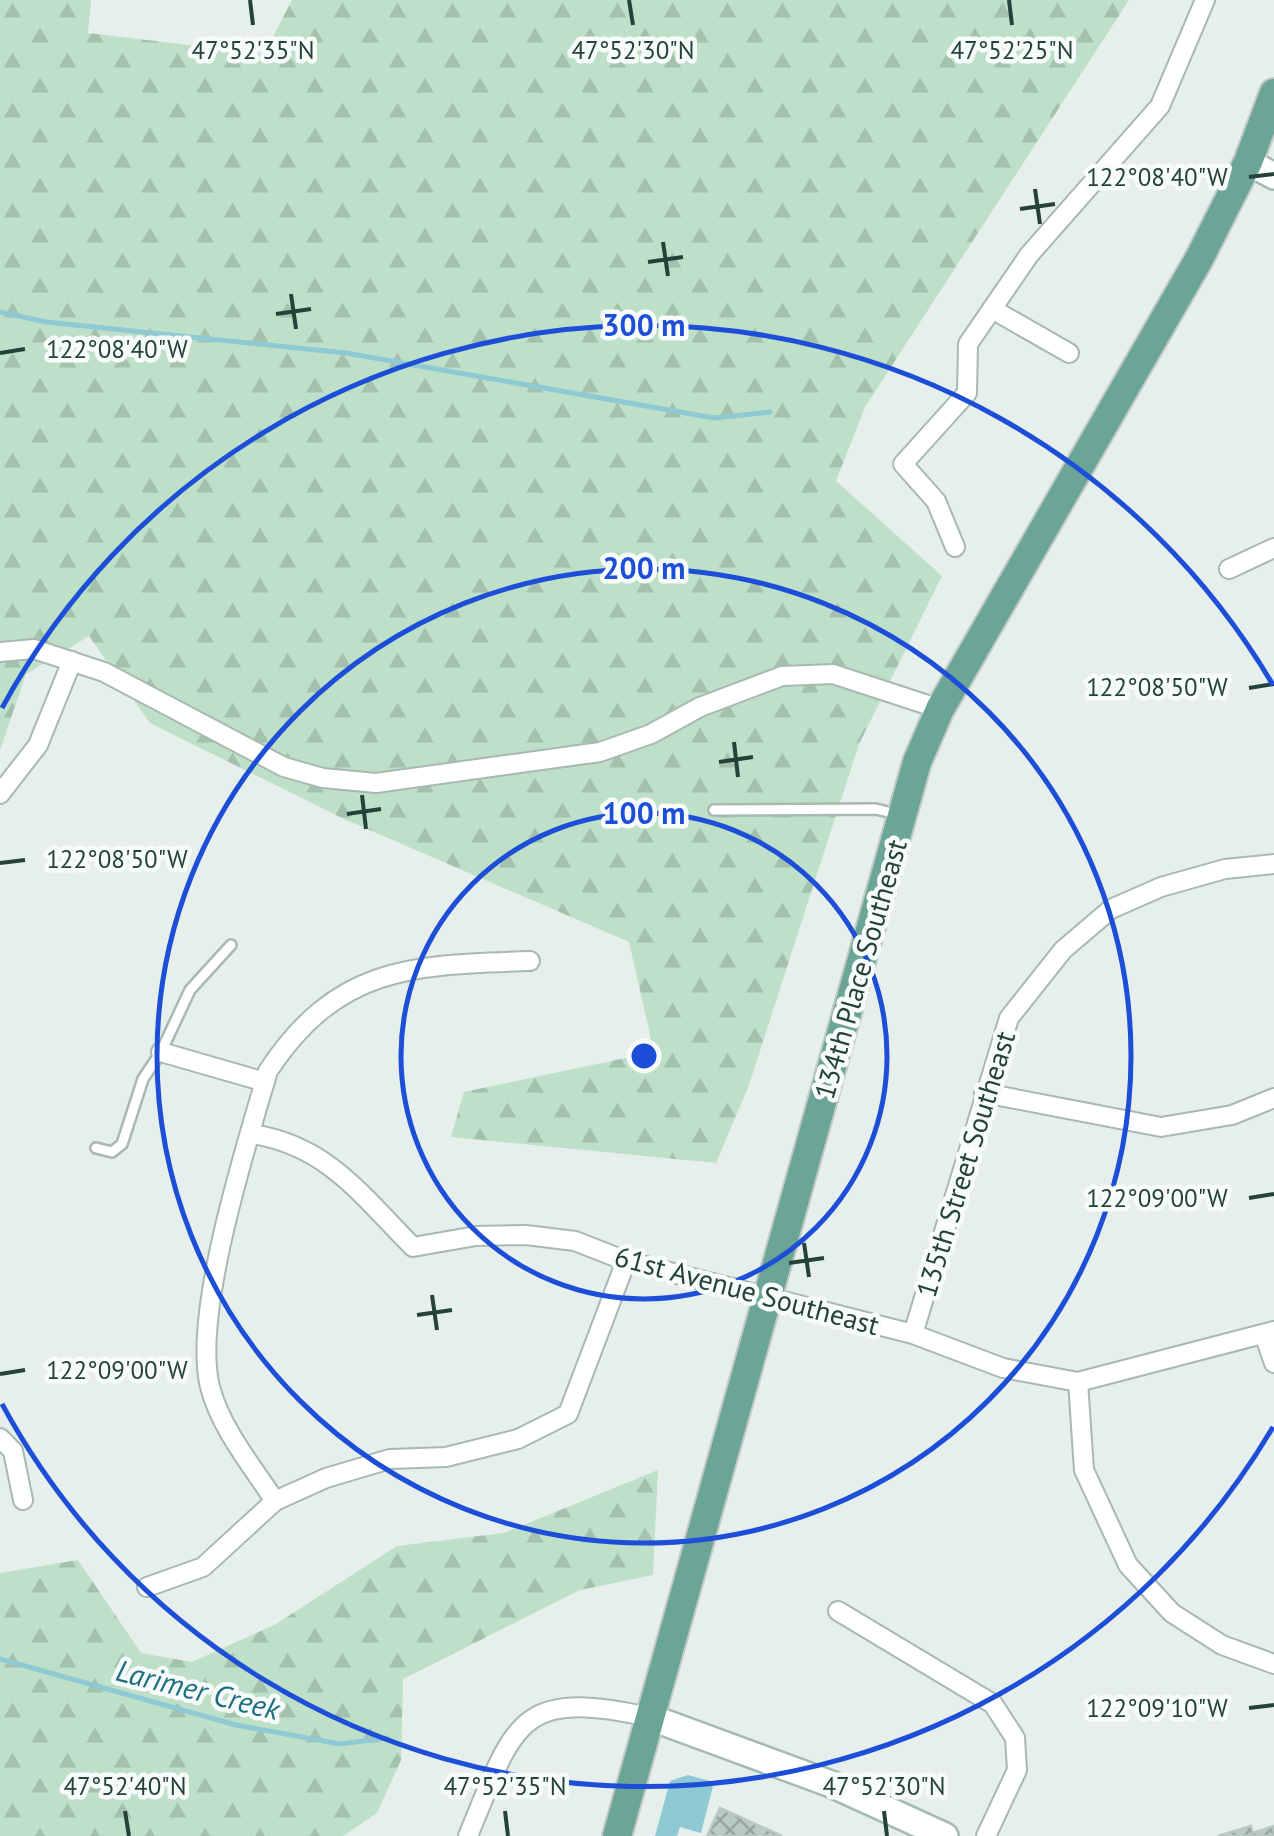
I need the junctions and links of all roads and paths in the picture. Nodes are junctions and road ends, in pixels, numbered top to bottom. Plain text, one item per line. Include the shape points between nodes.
1 (1204, 0) edge
2 (1274, 93) edge
3 (1248, 162) junction
4 (1274, 176) edge
5 (992, 309) junction
6 (1069, 353) dead end
7 (955, 547) dead end
8 (1274, 548) edge
9 (1229, 569) dead end
10 (0, 652) edge
11 (72, 661) junction
12 (940, 708) junction
13 (0, 794) edge
14 (714, 810) dead end
15 (902, 816) junction
16 (1274, 864) edge
17 (230, 944) dead end
18 (530, 961) dead end
19 (161, 1052) junction
20 (264, 1082) junction
21 (984, 1093) junction
22 (1274, 1098) edge
23 (250, 1134) junction
24 (96, 1148) dead end
25 (626, 1261) junction
26 (769, 1296) junction
27 (1269, 1332) edge
28 (914, 1334) junction
29 (1274, 1363) edge
30 (1078, 1382) junction
31 (0, 1438) edge
32 (22, 1500) dead end
33 (275, 1501) junction
34 (148, 1587) dead end
35 (838, 1611) dead end
36 (1274, 1664) edge
37 (652, 1718) junction
38 (468, 1836) edge
39 (617, 1836) edge
40 (945, 1836) edge
41 (986, 1836) edge

1 - 5 street via 1160,106 1029,255
2 - 3 main road, 134th Place Southeast
3 - 4 street
3 - 12 main road, 134th Place Southeast
5 - 6 street
5 - 7 street via 968,344 967,393 903,464 936,501
8 - 9 street
10 - 11 street via 34,650
11 - 12 street via 284,767 376,783 600,752 782,676 833,674
11 - 13 street via 38,745
12 - 15 main road, 134th Place Southeast
14 - 15 lane via 876,809
15 - 26 main road, 134th Place Southeast
16 - 21 street, 135th Street Southeast via 1225,869 1111,909 1063,950 1010,1018
17 - 19 lane via 190,990
18 - 20 street via 460,964 358,984 329,1000 287,1042
19 - 20 street
19 - 24 lane via 142,1078 122,1144 112,1152
20 - 23 street
21 - 22 street via 1160,1127 1232,1115
21 - 28 street, 135th Street Southeast
23 - 25 street, 61st Avenue Southeast via 286,1139 325,1159 413,1246 526,1235 574,1242
23 - 33 street via 204,1351 211,1389 231,1434
25 - 26 street, 61st Avenue Southeast
25 - 33 street via 568,1414 518,1439 446,1456 390,1459
26 - 28 street, 61st Avenue Southeast
26 - 37 main road, 134th Place Southeast
27 - 29 street
27 - 30 street, 61st Avenue Southeast
28 - 30 street, 61st Avenue Southeast via 1002,1368
30 - 36 street via 1084,1470 1128,1565 1172,1613 1222,1644
31 - 32 street via 13,1452
33 - 34 street via 203,1567
35 - 41 street via 993,1704 1015,1738 1016,1770
37 - 38 street via 577,1704 514,1730
37 - 39 main road, 134th Place Southeast
37 - 40 street via 831,1784

